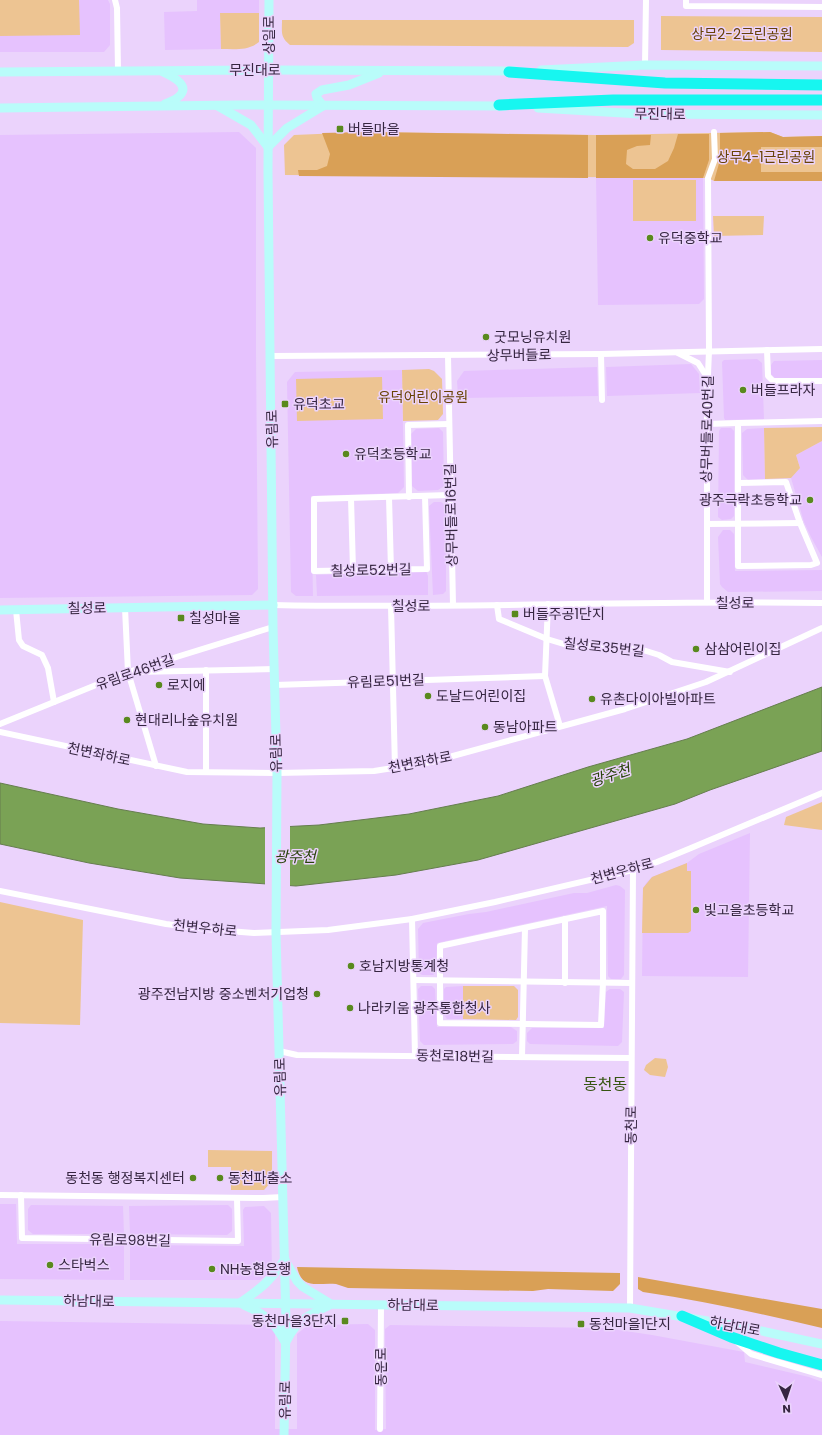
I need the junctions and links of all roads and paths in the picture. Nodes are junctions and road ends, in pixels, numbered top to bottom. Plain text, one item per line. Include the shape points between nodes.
1 (115, 0) edge
2 (269, 0) edge
3 (646, 0) edge
4 (800, 0) edge
5 (686, 3) edge
6 (731, 3) edge
7 (765, 3) edge
8 (800, 7) junction
9 (822, 7) edge
10 (645, 66) junction
11 (822, 66) edge
12 (268, 70) junction
13 (118, 71) junction
14 (161, 71) junction
15 (385, 71) junction
16 (0, 72) edge
17 (509, 72) junction
18 (822, 85) edge
19 (822, 100) edge
20 (268, 105) junction
21 (499, 105) junction
22 (160, 106) junction
23 (217, 106) junction
24 (323, 106) junction
25 (0, 108) edge
26 (822, 115) edge
27 (714, 132) dead end
28 (268, 147) junction
29 (822, 349) edge
30 (767, 350) junction
31 (709, 351) junction
32 (677, 352) junction
33 (601, 354) junction
34 (271, 356) junction
35 (448, 356) junction
36 (707, 377) junction
37 (822, 381) edge
38 (602, 400) dead end
39 (822, 421) edge
40 (738, 423) junction
41 (450, 424) junction
42 (707, 424) junction
43 (739, 483) junction
44 (450, 495) junction
45 (425, 496) junction
46 (389, 497) junction
47 (409, 497) junction
48 (351, 498) junction
49 (800, 523) junction
50 (707, 524) junction
51 (738, 525) junction
52 (353, 570) junction
53 (391, 570) junction
54 (707, 602) junction
55 (822, 603) edge
56 (548, 604) junction
57 (273, 605) junction
58 (452, 605) junction
59 (497, 605) junction
60 (391, 606) junction
61 (125, 608) junction
62 (0, 610) edge
63 (16, 610) junction
64 (273, 627) junction
65 (822, 628) edge
66 (546, 639) junction
67 (274, 668) junction
68 (206, 670) junction
69 (128, 672) junction
70 (730, 672) junction
71 (545, 676) junction
72 (393, 681) junction
73 (275, 685) junction
74 (54, 702) junction
75 (0, 724) edge
76 (560, 726) junction
77 (0, 732) edge
78 (156, 766) junction
79 (395, 768) junction
80 (206, 772) junction
81 (276, 777) junction
82 (822, 793) edge
83 (633, 870) junction
84 (0, 891) edge
85 (412, 919) junction
86 (565, 919) junction
87 (525, 928) junction
88 (276, 933) junction
89 (414, 980) junction
90 (440, 980) junction
91 (524, 982) junction
92 (565, 983) junction
93 (603, 983) junction
94 (632, 984) junction
95 (522, 1023) junction
96 (279, 1051) junction
97 (415, 1056) junction
98 (522, 1057) junction
99 (631, 1058) junction
100 (0, 1194) edge
101 (21, 1195) junction
102 (283, 1197) junction
103 (237, 1198) junction
104 (285, 1259) junction
105 (0, 1300) edge
106 (240, 1303) junction
107 (286, 1304) junction
108 (331, 1304) junction
109 (381, 1305) junction
110 (630, 1308) junction
111 (682, 1316) junction
112 (731, 1337) junction
113 (810, 1342) junction
114 (286, 1343) junction
115 (822, 1343) edge
116 (822, 1348) edge
117 (822, 1364) edge
118 (822, 1375) edge
119 (380, 1429) dead end
120 (284, 1435) edge

1 - 13 street
2 - 12 street, 상일로
3 - 10 street
4 - 8 street
5 - 6 street
6 - 7 street
7 - 8 street
8 - 9 street
10 - 11 street, 무진대로
10 - 17 street, 무진대로
12 - 14 street, 무진대로
12 - 15 street, 무진대로
12 - 20 street, 유림로
13 - 14 street, 무진대로
13 - 16 street, 무진대로
14 - 22 street via 176,78 183,92 175,100
15 - 17 street, 무진대로
15 - 24 street via 349,85 322,90 316,94
17 - 18 highway, 무진대로 via 665,84
19 - 21 highway, 무진대로 via 665,99
20 - 23 street, 무진대로
20 - 24 street, 무진대로
20 - 28 street, 유림로
21 - 24 street, 무진대로
21 - 26 street, 무진대로 via 640,114
22 - 23 street, 무진대로
22 - 25 street, 무진대로
23 - 28 street via 251,125
24 - 28 street via 287,128
27 - 31 street, 상무버들로40번길 via 715,159 708,178
28 - 34 street, 유림로
29 - 30 street, 상무버들로
30 - 31 street, 상무버들로
30 - 37 street via 768,376 773,381
31 - 32 street, 상무버들로
31 - 36 street, 상무버들로40번길
32 - 33 street, 상무버들로
32 - 36 street via 698,363
33 - 35 street, 상무버들로
33 - 38 street
34 - 35 street, 상무버들로
34 - 57 street, 유림로
35 - 41 street, 상무버들로16번길
36 - 42 street, 상무버들로40번길
39 - 40 street
40 - 42 street
40 - 43 street
41 - 44 street, 상무버들로16번길
41 - 47 street via 408,425
42 - 50 street, 상무버들로40번길
43 - 49 street via 786,482
43 - 51 street
44 - 45 street
44 - 58 street, 상무버들로16번길
45 - 47 street
45 - 53 street, 칠성로52번길 via 427,569
46 - 47 street
46 - 48 street
46 - 53 street
48 - 52 street
48 - 52 street, 칠성로52번길 via 314,499 314,571
49 - 51 street
49 - 51 street via 817,563 738,566
50 - 51 street
50 - 54 street, 상무버들로40번길
52 - 53 street, 칠성로52번길
54 - 55 street, 칠성로
54 - 56 street, 칠성로
56 - 59 street, 칠성로
56 - 66 street, 칠성로35번길
57 - 60 street, 칠성로
57 - 61 street, 칠성로
57 - 64 street, 유림로
58 - 59 street, 칠성로
58 - 60 street, 칠성로
59 - 66 street, 칠성로35번길 via 499,619
60 - 72 street
61 - 63 street, 칠성로
61 - 69 street
62 - 63 street, 칠성로
63 - 74 street via 19,640 24,646 42,655 48,668
64 - 67 street, 유림로
64 - 69 street, 유림로46번길
65 - 70 street, 천변좌하로
66 - 70 street, 칠성로35번길 via 567,645 644,650 672,662
66 - 71 street, 칠성로35번길
67 - 68 street
67 - 73 street, 유림로
68 - 69 street
68 - 80 street
69 - 74 street, 유림로46번길
69 - 78 street
70 - 76 street, 천변좌하로 via 625,709
71 - 72 street, 유림로51번길
71 - 76 street, 칠성로35번길
72 - 73 street, 유림로51번길
72 - 79 street
73 - 81 street, 유림로
74 - 75 street, 유림로46번길
76 - 79 street, 천변좌하로 via 431,762
77 - 78 street, 천변좌하로
78 - 80 street, 천변좌하로 via 187,772
79 - 81 street, 천변좌하로
80 - 81 street, 천변좌하로
81 - 88 street, 유림로
82 - 83 street, 천변우하로
83 - 85 street, 천변우하로
83 - 94 street, 동천로
84 - 88 street, 천변우하로 via 166,924 232,932
85 - 88 street, 천변우하로 via 328,930
85 - 89 street
86 - 87 street
86 - 92 street
86 - 93 street via 603,911
87 - 90 street via 440,946
87 - 91 street
88 - 96 street, 유림로
89 - 90 street
89 - 97 street
90 - 91 street
90 - 95 street via 440,1023
91 - 92 street
91 - 95 street
92 - 93 street
93 - 94 street
93 - 95 street via 600,1025
94 - 99 street, 동천로
95 - 98 street
96 - 97 street, 동천로18번길 via 297,1055
96 - 102 street, 유림로
97 - 98 street, 동천로18번길
98 - 99 street, 동천로18번길
99 - 110 street, 동천로
100 - 101 street
101 - 103 street
101 - 103 street, 유림로98번길 via 22,1238 120,1240 238,1241
102 - 103 street
102 - 104 street, 유림로
104 - 106 street via 268,1283
104 - 107 street, 유림로
104 - 108 street via 303,1287
105 - 106 street, 하남대로
106 - 107 street, 하남대로
106 - 114 street via 267,1317 275,1324
107 - 108 street, 하남대로
107 - 114 street, 유림로
108 - 109 street, 하남대로
108 - 114 street via 299,1322
109 - 110 street, 하남대로
109 - 119 street, 동운로
110 - 111 street, 하남대로
111 - 112 highway
111 - 113 street, 하남대로
112 - 117 highway
112 - 118 street via 750,1354
113 - 115 street, 하남대로
113 - 116 street
114 - 120 street, 유림로

